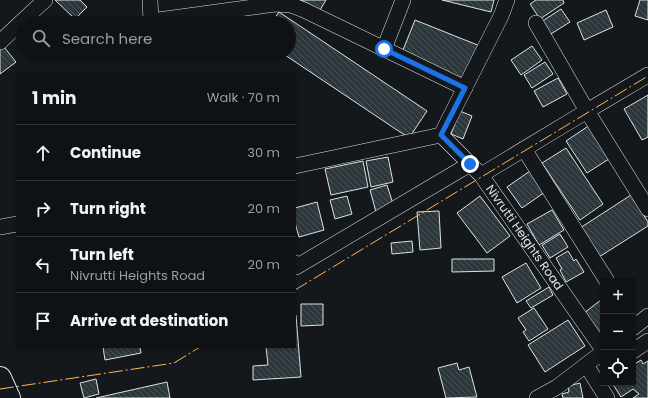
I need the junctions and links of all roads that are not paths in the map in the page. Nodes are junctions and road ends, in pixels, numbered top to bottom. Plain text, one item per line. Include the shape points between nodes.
1 (45, 0) edge
2 (150, 0) edge
3 (403, 0) edge
4 (507, 0) edge
5 (275, 2) edge
6 (213, 6) edge
7 (28, 16) edge
8 (151, 16) edge
9 (172, 16) edge
10 (536, 23) dead end
11 (16, 27) edge
12 (0, 42) edge
13 (384, 49) junction
14 (648, 76) edge
15 (465, 88) junction
16 (587, 112) junction
17 (441, 135) junction
18 (524, 149) junction
19 (470, 164) junction
20 (296, 166) edge
21 (480, 175) junction
22 (648, 209) edge
23 (16, 224) edge
24 (0, 227) edge
25 (296, 265) edge
26 (605, 278) edge
27 (648, 316) edge
28 (636, 325) edge
29 (648, 341) edge
30 (602, 350) edge
31 (634, 350) edge
32 (600, 358) edge
33 (594, 371) edge
34 (0, 378) edge
35 (558, 393) edge
36 (9, 398) edge
37 (537, 398) edge
38 (607, 398) edge

1 - 7 street
2 - 8 street
3 - 13 street
4 - 15 street
5 - 6 street
5 - 13 street via 304,10
6 - 9 street
10 - 16 street
11 - 12 street
13 - 15 street
14 - 16 street
15 - 17 street
16 - 18 street
16 - 22 street
17 - 19 street, Nivrutti Heights Road
17 - 20 street
18 - 21 street
18 - 26 street
19 - 21 street, Nivrutti Heights Road
19 - 25 street
21 - 30 street, Nivrutti Heights Road
23 - 24 street
27 - 28 street
29 - 31 street
32 - 33 street
33 - 35 street
33 - 38 street
34 - 36 highway
35 - 37 street

